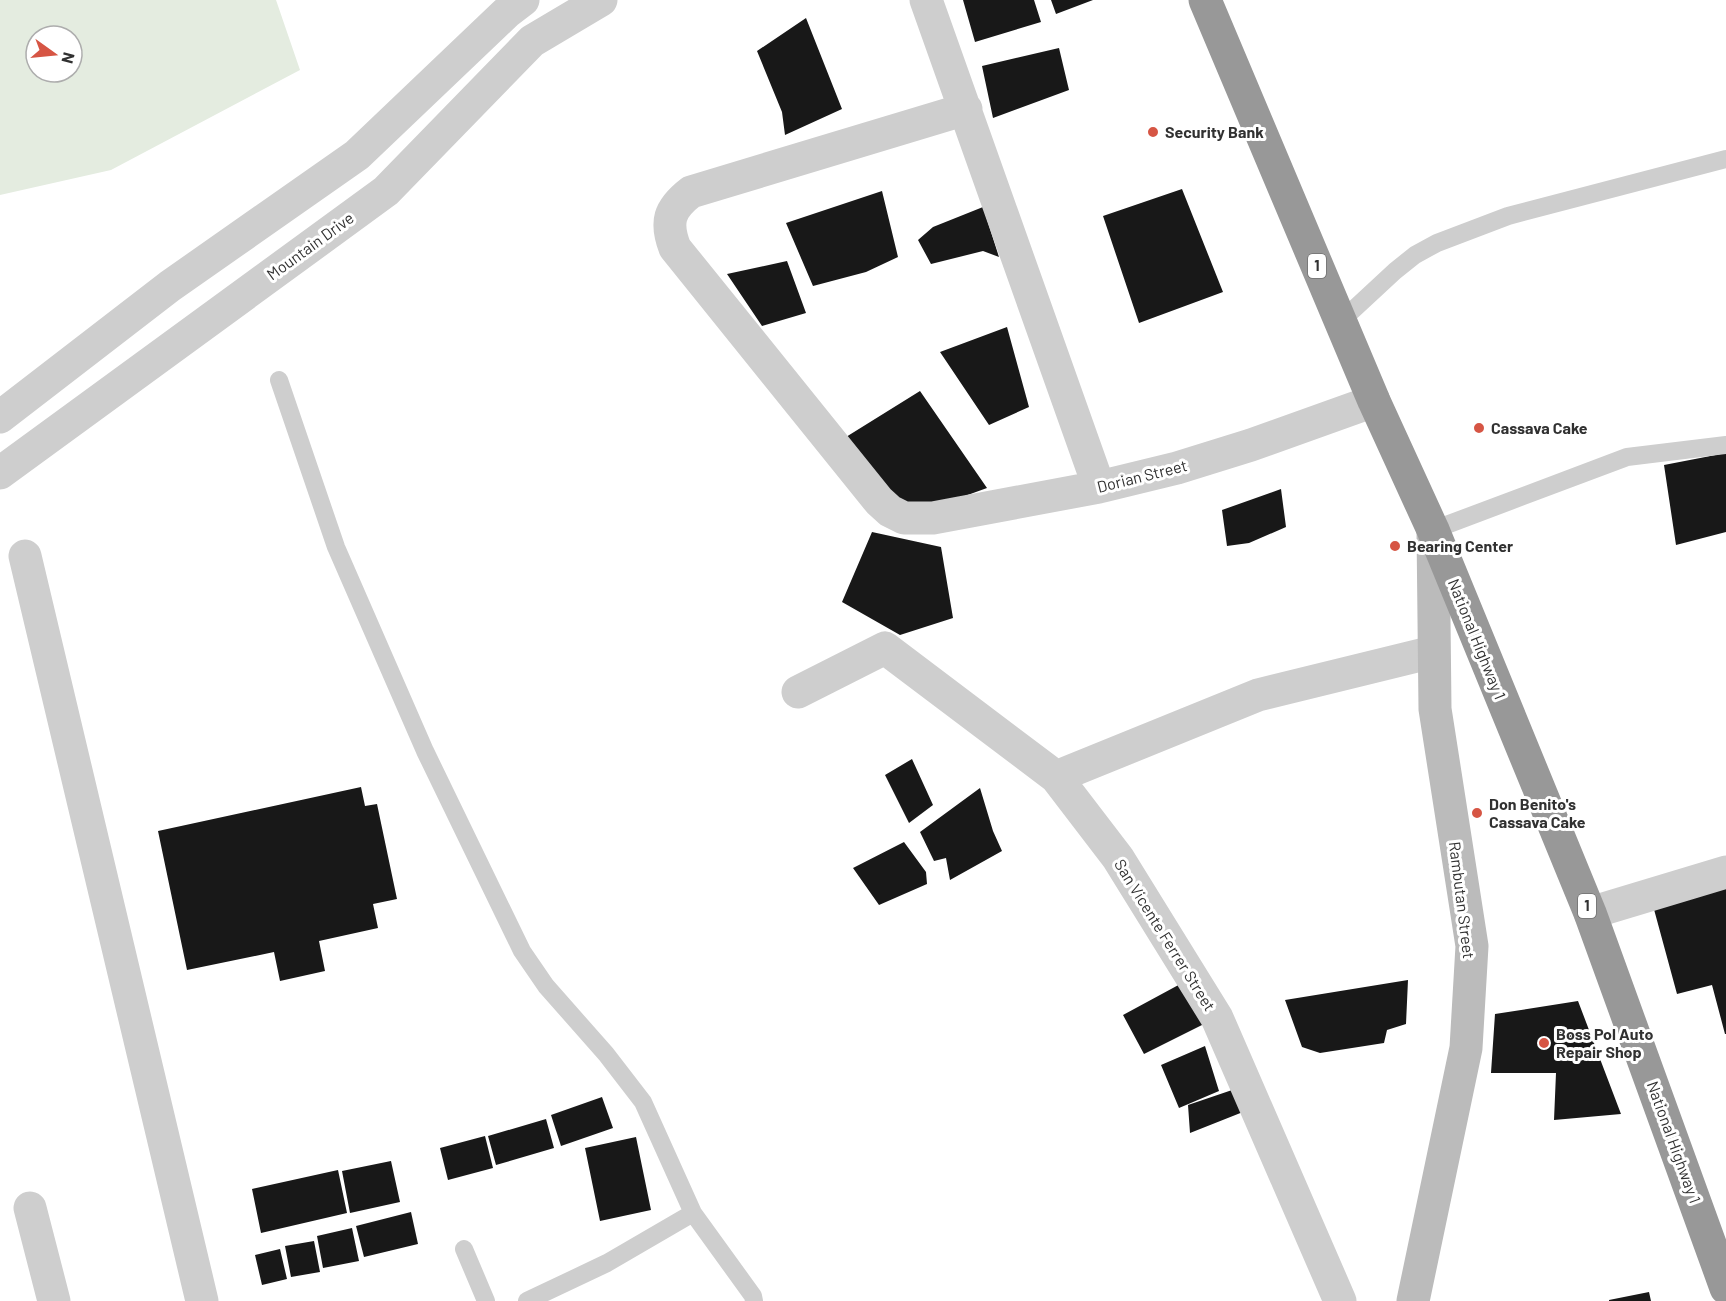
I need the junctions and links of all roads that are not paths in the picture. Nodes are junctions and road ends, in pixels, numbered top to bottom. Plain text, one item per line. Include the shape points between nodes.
1 (523, 0) edge
2 (601, 0) edge
3 (926, 0) edge
4 (1205, 0) edge
5 (966, 109) junction
6 (1726, 159) edge
7 (1340, 322) junction
8 (65, 366) junction
9 (279, 380) dead end
10 (1374, 401) junction
11 (86, 410) junction
12 (0, 417) edge
13 (1726, 445) edge
14 (0, 473) edge
15 (1099, 487) junction
16 (1432, 530) junction
17 (25, 556) dead end
18 (1433, 652) junction
19 (798, 692) dead end
20 (1056, 777) junction
21 (1726, 872) edge
22 (1590, 913) junction
23 (30, 1208) dead end
24 (693, 1213) junction
25 (464, 1249) dead end
26 (1726, 1288) edge
27 (54, 1301) edge
28 (202, 1301) edge
29 (486, 1301) edge
30 (526, 1301) edge
31 (754, 1301) edge
32 (1340, 1301) edge
33 (1413, 1301) edge

1 - 8 street via 357,155 170,286
2 - 11 street, Mountain Drive via 532,41 386,191
3 - 5 street
4 - 7 highway, National Highway 1 / 1
5 - 15 street
5 - 15 street, Dorian Street via 691,192 677,203 670,219 670,234 675,248 890,511 904,518 933,518
6 - 7 lane via 1509,216 1437,243 1395,271
7 - 10 highway, National Highway 1 / 1
8 - 11 street
8 - 12 street
9 - 24 lane via 336,547 425,751 522,951 546,986 643,1102
10 - 15 street, Dorian Street via 1251,445
10 - 16 highway, National Highway 1 / 1
11 - 14 street, Mountain Drive
13 - 16 lane via 1628,457
16 - 18 street, Rambutan Street
16 - 22 highway, National Highway 1 / 1
17 - 28 street
18 - 20 street via 1258,695
18 - 33 street, Rambutan Street via 1435,709 1472,946 1466,1048
19 - 20 street, San Vicente Ferrer Street via 885,648
20 - 32 street, San Vicente Ferrer Street via 1118,858 1217,1018
21 - 22 street
22 - 26 highway, National Highway 1 / 1
23 - 27 street
24 - 30 lane via 607,1263
24 - 31 lane
25 - 29 lane

